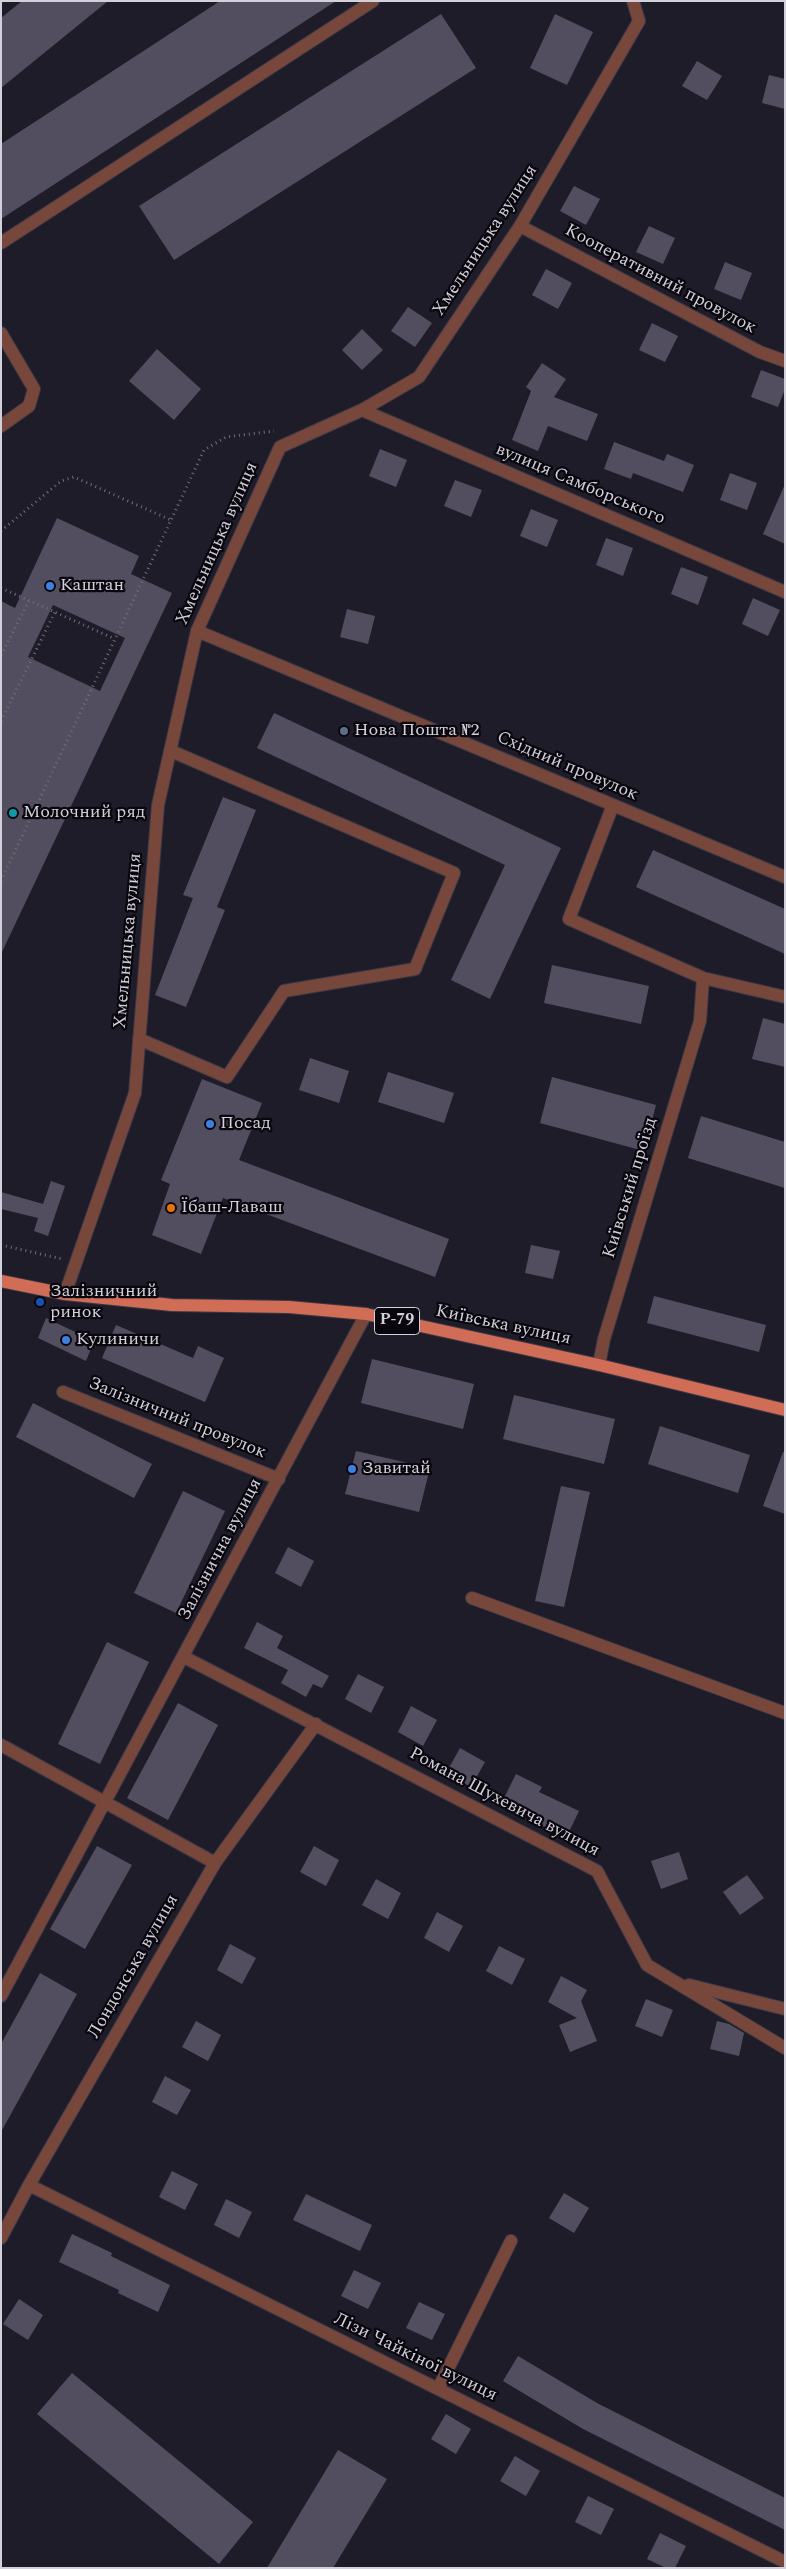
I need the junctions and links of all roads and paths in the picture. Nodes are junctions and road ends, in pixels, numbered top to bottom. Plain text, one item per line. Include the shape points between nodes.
1 (374, 1) edge
2 (633, 1) edge
3 (520, 226) junction
4 (1, 243) edge
5 (1, 333) edge
6 (785, 361) edge
7 (362, 410) junction
8 (1, 426) edge
9 (277, 430) dead end
10 (171, 520) junction
11 (1, 531) edge
12 (1, 588) edge
13 (785, 592) edge
14 (29, 601) junction
15 (55, 612) junction
16 (197, 631) junction
17 (115, 639) junction
18 (1, 655) edge
19 (1, 721) edge
20 (170, 751) junction
21 (613, 805) junction
22 (785, 878) edge
23 (1, 881) edge
24 (703, 978) junction
25 (785, 997) edge
26 (139, 1040) junction
27 (1, 1246) edge
28 (76, 1262) junction
29 (1, 1282) edge
30 (65, 1294) junction
31 (366, 1314) junction
32 (599, 1365) junction
33 (63, 1392) dead end
34 (785, 1410) edge
35 (278, 1479) junction
36 (472, 1598) dead end
37 (184, 1657) junction
38 (785, 1713) edge
39 (316, 1724) junction
40 (1, 1745) edge
41 (107, 1802) junction
42 (215, 1863) junction
43 (676, 1982) junction
44 (1, 1996) edge
45 (785, 2009) edge
46 (785, 2048) edge
47 (29, 2186) junction
48 (6, 2218) edge
49 (1, 2238) edge
50 (511, 2241) dead end
51 (438, 2389) junction
52 (785, 2562) edge

1 - 4 street
2 - 3 street, Хмельницька вулиця via 639,21
3 - 6 street, Кооперативний провулок via 760,352
3 - 7 street, Хмельницька вулиця via 419,377
5 - 8 street via 34,389 29,406
7 - 13 street, вулиця Самборського
7 - 16 street, Хмельницька вулиця via 280,447
9 - 10 path via 226,437 204,450
10 - 11 path via 74,477 61,481
10 - 17 path
12 - 14 path
14 - 15 path
14 - 18 path
15 - 17 path
15 - 19 path
16 - 20 street, Хмельницька вулиця
16 - 21 street, Східний провулок
17 - 23 path
20 - 26 street, Хмельницька вулиця via 158,805
20 - 26 street via 454,873 415,969 284,991 227,1077
21 - 22 street, Східний провулок
21 - 24 street via 569,919
24 - 25 street
24 - 32 street, Київський проїзд via 700,1021 604,1339
26 - 28 street, Хмельницька вулиця via 134,1093
27 - 28 path
28 - 30 street, Хмельницька вулиця
29 - 30 main road, Київська вулиця / Р-79
30 - 31 main road, Київська вулиця / Р-79 via 172,1305 289,1307
31 - 32 main road, Київська вулиця / Р-79
31 - 35 street, Залізнична вулиця
32 - 34 main road, Київська вулиця / Р-79
33 - 35 street, Залізничний провулок
35 - 37 street, Залізнична вулиця
36 - 38 street
37 - 39 street, Романа Шухевича вулиця
37 - 41 street, Залізнична вулиця
39 - 42 street, Лондонська вулиця
39 - 43 street, Романа Шухевича вулиця via 597,1871 647,1965
40 - 41 street
41 - 42 street
41 - 44 street, Залізнична вулиця
42 - 47 street, Лондонська вулиця
43 - 45 street
43 - 46 street, Романа Шухевича вулиця
47 - 48 street, Лондонська вулиця
47 - 51 street, Лізи Чайкіної вулиця
48 - 49 street, Лондонська вулиця
50 - 51 street
51 - 52 street, Лізи Чайкіної вулиця

